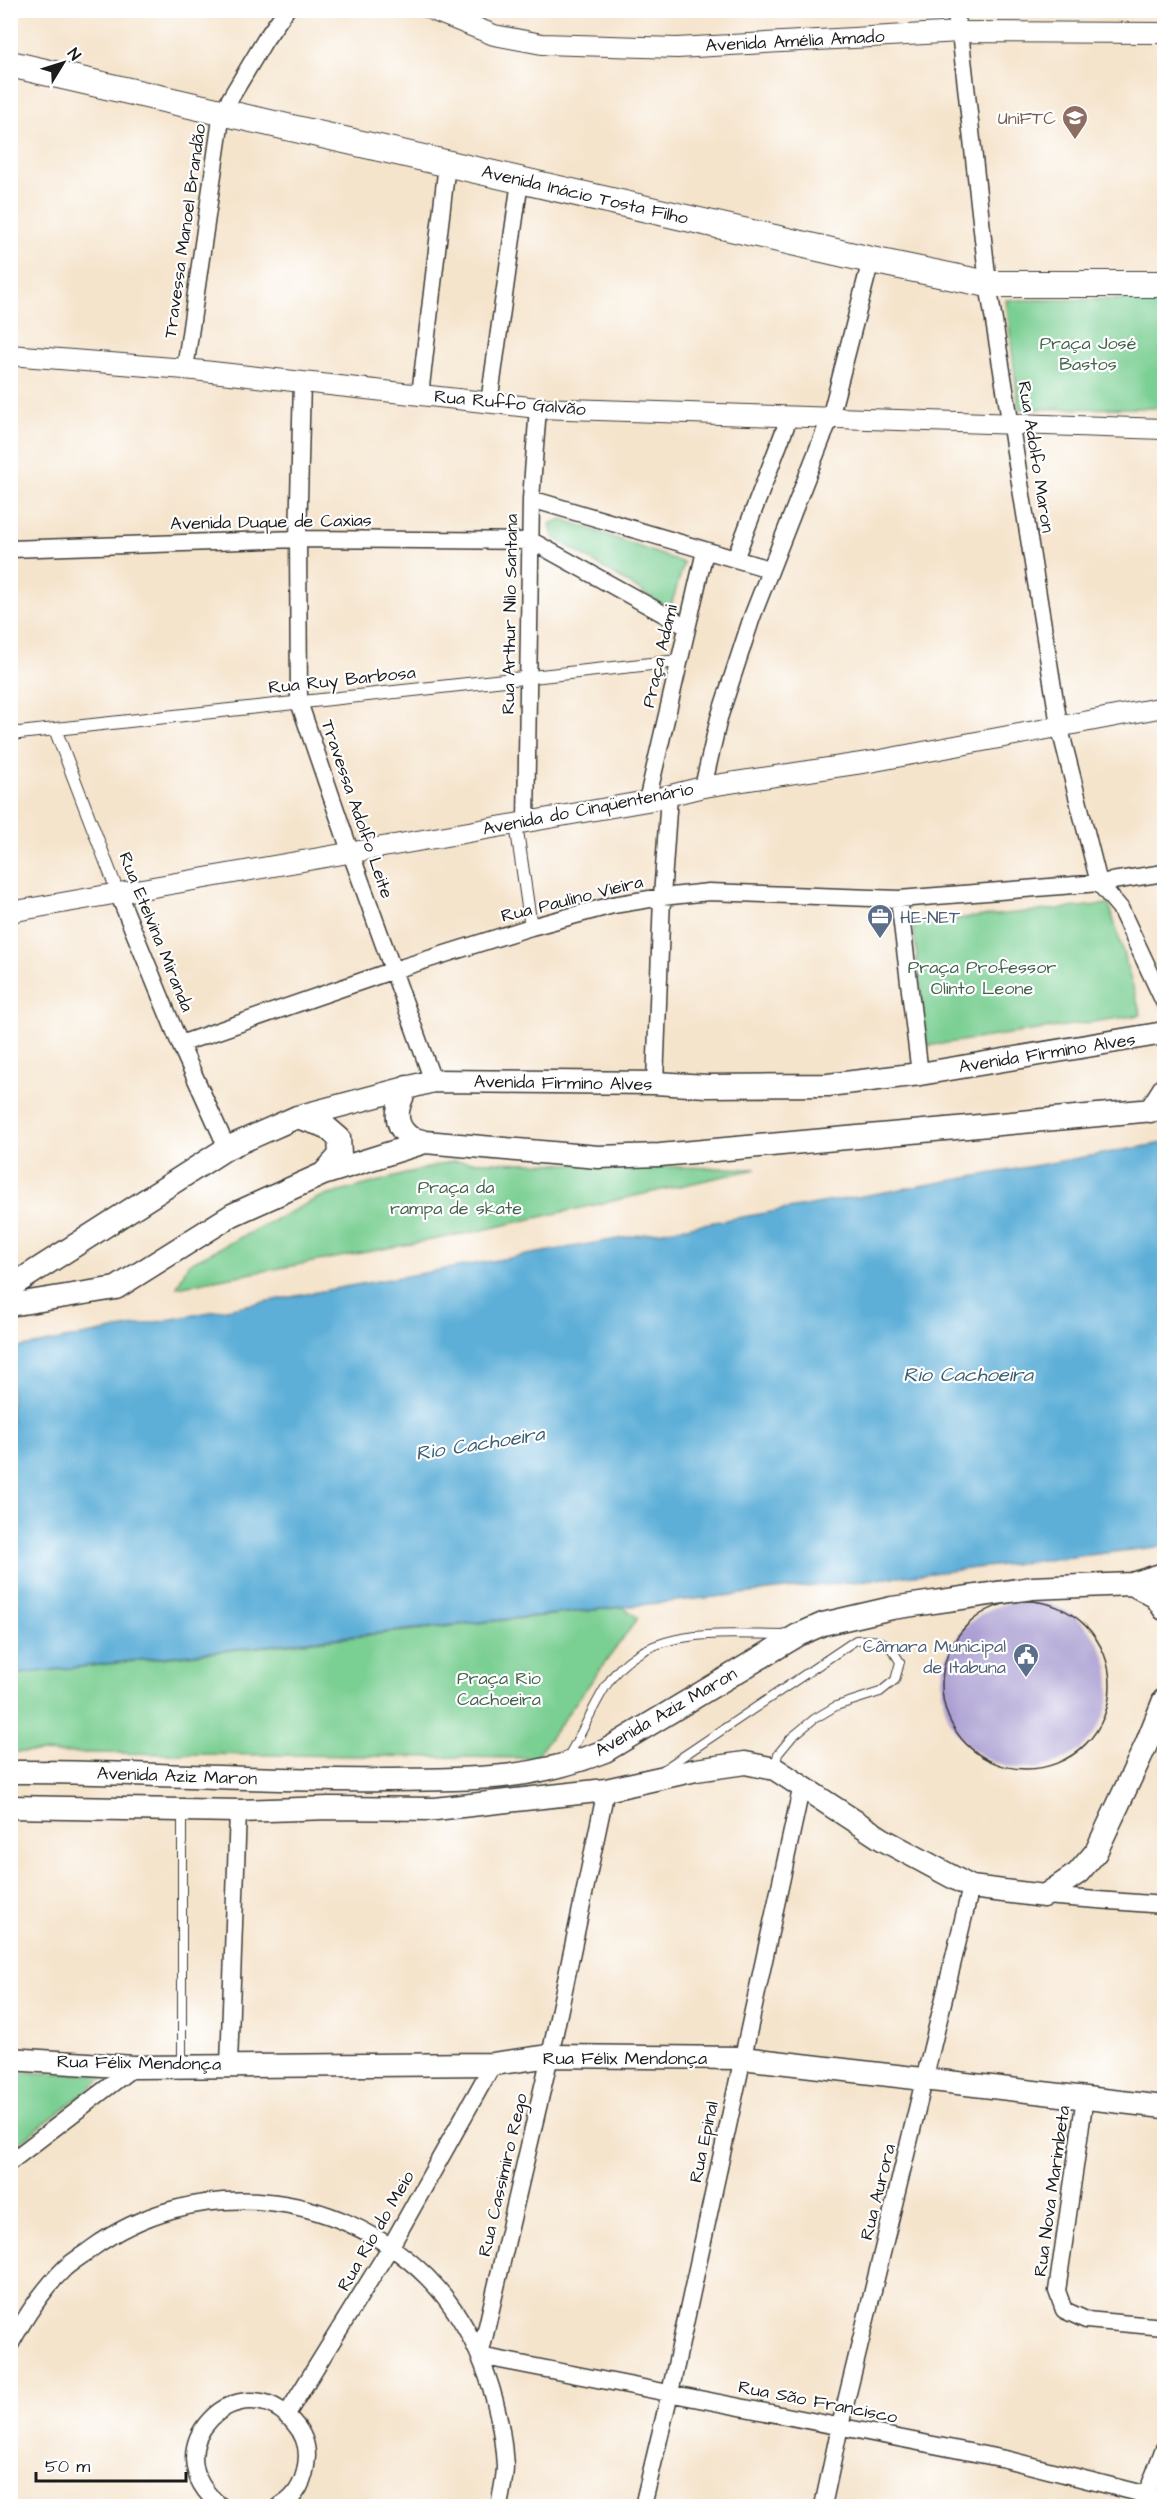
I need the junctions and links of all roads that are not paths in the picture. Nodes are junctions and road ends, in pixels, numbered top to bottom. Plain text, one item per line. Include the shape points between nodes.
1 (286, 10) edge
2 (432, 10) edge
3 (954, 10) edge
4 (960, 32) junction
5 (1164, 33) edge
6 (10, 64) edge
7 (222, 112) junction
8 (447, 164) junction
9 (520, 181) junction
10 (871, 260) junction
11 (988, 284) junction
12 (1164, 284) edge
13 (10, 355) edge
14 (185, 369) junction
15 (302, 382) junction
16 (420, 395) junction
17 (489, 403) junction
18 (538, 408) junction
19 (789, 418) junction
20 (830, 418) junction
21 (1011, 426) junction
22 (1164, 429) edge
23 (531, 499) junction
24 (298, 539) junction
25 (532, 541) junction
26 (10, 549) edge
27 (705, 551) junction
28 (735, 559) junction
29 (769, 569) junction
30 (687, 627) junction
31 (678, 662) junction
32 (528, 680) junction
33 (299, 702) junction
34 (1164, 707) edge
35 (1059, 725) junction
36 (55, 729) junction
37 (10, 735) edge
38 (703, 788) junction
39 (669, 795) junction
40 (647, 801) junction
41 (521, 823) junction
42 (350, 851) junction
43 (1164, 873) edge
44 (1098, 883) junction
45 (118, 893) junction
46 (662, 897) junction
47 (899, 899) junction
48 (10, 912) edge
49 (531, 927) junction
50 (394, 970) junction
51 (1164, 1002) edge
52 (1164, 1033) edge
53 (180, 1044) junction
54 (920, 1074) junction
55 (433, 1081) junction
56 (655, 1083) junction
57 (407, 1087) junction
58 (1164, 1089) edge
59 (1157, 1110) edge
60 (297, 1117) junction
61 (425, 1142) junction
62 (226, 1148) junction
63 (323, 1174) junction
64 (10, 1287) edge
65 (10, 1305) edge
66 (1164, 1574) edge
67 (1132, 1584) junction
68 (1164, 1609) edge
69 (798, 1635) junction
70 (1164, 1700) edge
71 (562, 1766) junction
72 (775, 1769) junction
73 (10, 1772) edge
74 (649, 1780) junction
75 (802, 1785) junction
76 (606, 1791) junction
77 (10, 1807) edge
78 (182, 1810) junction
79 (238, 1810) junction
80 (971, 1887) junction
81 (1044, 1896) junction
82 (1164, 1905) edge
83 (550, 2056) junction
84 (742, 2058) junction
85 (10, 2059) edge
86 (229, 2064) junction
87 (494, 2064) junction
88 (182, 2066) junction
89 (134, 2067) junction
90 (926, 2078) junction
91 (1085, 2097) junction
92 (1164, 2107) edge
93 (10, 2162) edge
94 (391, 2246) junction
95 (1164, 2327) edge
96 (10, 2345) edge
97 (480, 2356) junction
98 (670, 2393) junction
99 (287, 2414) junction
100 (840, 2426) junction
101 (1164, 2448) edge
102 (1144, 2501) edge
103 (1164, 2503) edge
104 (221, 2506) edge
105 (280, 2506) edge
106 (499, 2506) edge
107 (643, 2506) edge
108 (823, 2506) edge

1 - 7 street, Travessa Manoel Brandão
2 - 4 street, Avenida Amélia Amado via 494,35 542,44 677,48
3 - 4 street, Rua Adolfo Maron
4 - 5 street, Avenida Amélia Amado
4 - 11 street, Rua Adolfo Maron
6 - 7 main road, Avenida Inácio Tosta Filho
7 - 8 main road, Avenida Inácio Tosta Filho
7 - 14 street, Travessa Manoel Brandão
8 - 9 main road, Avenida Inácio Tosta Filho
8 - 16 street
9 - 10 main road, Avenida Inácio Tosta Filho
9 - 17 street
10 - 11 main road, Avenida Inácio Tosta Filho
10 - 20 street
11 - 12 main road, Avenida Inácio Tosta Filho
11 - 21 street, Rua Adolfo Maron
13 - 14 street, Rua Ruffo Galvão
14 - 15 street, Rua Ruffo Galvão
15 - 16 street, Rua Ruffo Galvão
15 - 24 street, Travessa Adolfo Leite
16 - 17 street, Rua Ruffo Galvão
17 - 18 street, Rua Ruffo Galvão
18 - 19 street, Rua Ruffo Galvão
18 - 23 street, Rua Arthur Nilo Santana
19 - 20 street, Rua Ruffo Galvão
19 - 28 street
20 - 21 street, Rua Ruffo Galvão
20 - 29 street
21 - 22 street, Rua Ruffo Galvão
21 - 35 street, Rua Adolfo Maron
23 - 25 street, Rua Arthur Nilo Santana
23 - 27 street
24 - 25 street, Avenida Duque de Caxias
24 - 26 street, Avenida Duque de Caxias
24 - 33 street, Travessa Adolfo Leite
25 - 30 street
25 - 32 street, Rua Arthur Nilo Santana
27 - 28 street
27 - 30 street, Praça Adami
28 - 29 street
29 - 38 street via 719,718
30 - 31 street, Praça Adami
31 - 32 street, Rua Ruy Barbosa
31 - 40 street, Praça Adami
32 - 33 street, Rua Ruy Barbosa
32 - 41 street, Rua Arthur Nilo Santana
33 - 36 street, Rua Ruy Barbosa
33 - 42 street, Travessa Adolfo Leite
34 - 35 street, Avenida do Cinqüentenário
35 - 38 street, Avenida do Cinqüentenário via 875,761
35 - 44 street, Rua Adolfo Maron
36 - 37 street, Rua Ruy Barbosa
36 - 45 street, Rua Etelvina Miranda
38 - 39 street, Avenida do Cinqüentenário
39 - 40 street, Avenida do Cinqüentenário
39 - 46 street
40 - 41 street, Avenida do Cinqüentenário
41 - 42 street, Avenida do Cinqüentenário
41 - 49 street, Rua Arthur Nilo Santana
42 - 45 street, Avenida do Cinqüentenário
42 - 50 street, Travessa Adolfo Leite
43 - 44 street, Rua Paulino Vieira
44 - 47 street, Rua Paulino Vieira
44 - 51 street via 1120,908
45 - 48 street, Avenida do Cinqüentenário
45 - 53 street, Rua Etelvina Miranda
46 - 47 street, Rua Paulino Vieira via 709,892
46 - 49 street, Rua Paulino Vieira via 613,905
46 - 56 street
47 - 54 street
49 - 50 street, Rua Paulino Vieira
50 - 53 street, Rua Paulino Vieira
50 - 55 street, Travessa Adolfo Leite
52 - 54 main road, Avenida Firmino Alves
53 - 62 street, Rua Etelvina Miranda
54 - 56 main road, Avenida Firmino Alves via 828,1085
55 - 56 main road, Avenida Firmino Alves
55 - 57 main road, Avenida Firmino Alves
57 - 60 main road, Avenida Firmino Alves
57 - 61 main road via 397,1106 398,1120 407,1135
58 - 59 main road
59 - 61 main road via 660,1155 598,1157
60 - 62 main road, Avenida Firmino Alves
60 - 63 main road via 325,1126 339,1138 340,1155
61 - 63 main road
62 - 64 main road, Avenida Firmino Alves
63 - 65 main road via 231,1215 116,1288
66 - 67 main road, Avenida Aziz Maron
67 - 68 main road via 1156,1597
67 - 69 main road, Avenida Aziz Maron via 1032,1588 892,1608 823,1624
69 - 71 main road, Avenida Aziz Maron via 605,1751
69 - 71 lane via 672,1639 638,1652 609,1681
70 - 81 main road via 1096,1852 1078,1874
71 - 73 main road, Avenida Aziz Maron via 502,1778 362,1781
72 - 74 main road, Avenida Aziz Maron via 745,1763
72 - 74 lane via 778,1754 814,1719 836,1706 880,1692 895,1680 900,1662 892,1646 877,1639 856,1640
72 - 75 main road, Avenida Aziz Maron
74 - 76 main road, Avenida Aziz Maron
75 - 80 main road, Avenida Aziz Maron via 882,1839
75 - 84 street, Rua Epinal
76 - 79 main road, Avenida Aziz Maron via 435,1809
76 - 83 street, Rua Cassimiro Rego
77 - 78 main road, Avenida Aziz Maron
78 - 79 main road, Avenida Aziz Maron
78 - 88 lane
79 - 86 street
80 - 81 main road
80 - 90 street, Rua Aurora
81 - 82 street
83 - 84 main road, Rua Félix Mendonça
83 - 87 main road, Rua Félix Mendonça
83 - 97 street, Rua Cassimiro Rego
84 - 90 main road, Rua Félix Mendonça
84 - 98 street, Rua Epinal
85 - 89 main road, Rua Félix Mendonça
86 - 87 main road, Rua Félix Mendonça
86 - 88 main road, Rua Félix Mendonça
87 - 94 street, Rua Rio do Meio
88 - 89 main road, Rua Félix Mendonça
89 - 93 street
90 - 91 main road, Rua Félix Mendonça
90 - 100 street, Rua Aurora
91 - 92 main road, Rua Félix Mendonça
91 - 95 street, Rua Nova Marimbeta via 1058,2291 1065,2310 1086,2320
94 - 96 street via 339,2218 283,2202 224,2199 166,2210 113,2233 66,2268 28,2312
94 - 97 street via 428,2277 458,2314
94 - 99 street, Rua Rio do Meio
97 - 98 street, Rua São Francisco
97 - 106 street via 495,2403 505,2468
98 - 100 street, Rua São Francisco
98 - 107 street, Rua Epinal
99 - 104 street via 270,2404 233,2403 216,2412 203,2426 195,2443 193,2462 208,2497
99 - 105 street via 300,2430 307,2450 306,2471 298,2490
100 - 102 street, Rua São Francisco via 1005,2459
100 - 108 street, Rua Aurora
101 - 102 street
102 - 103 street, Rua São Francisco

